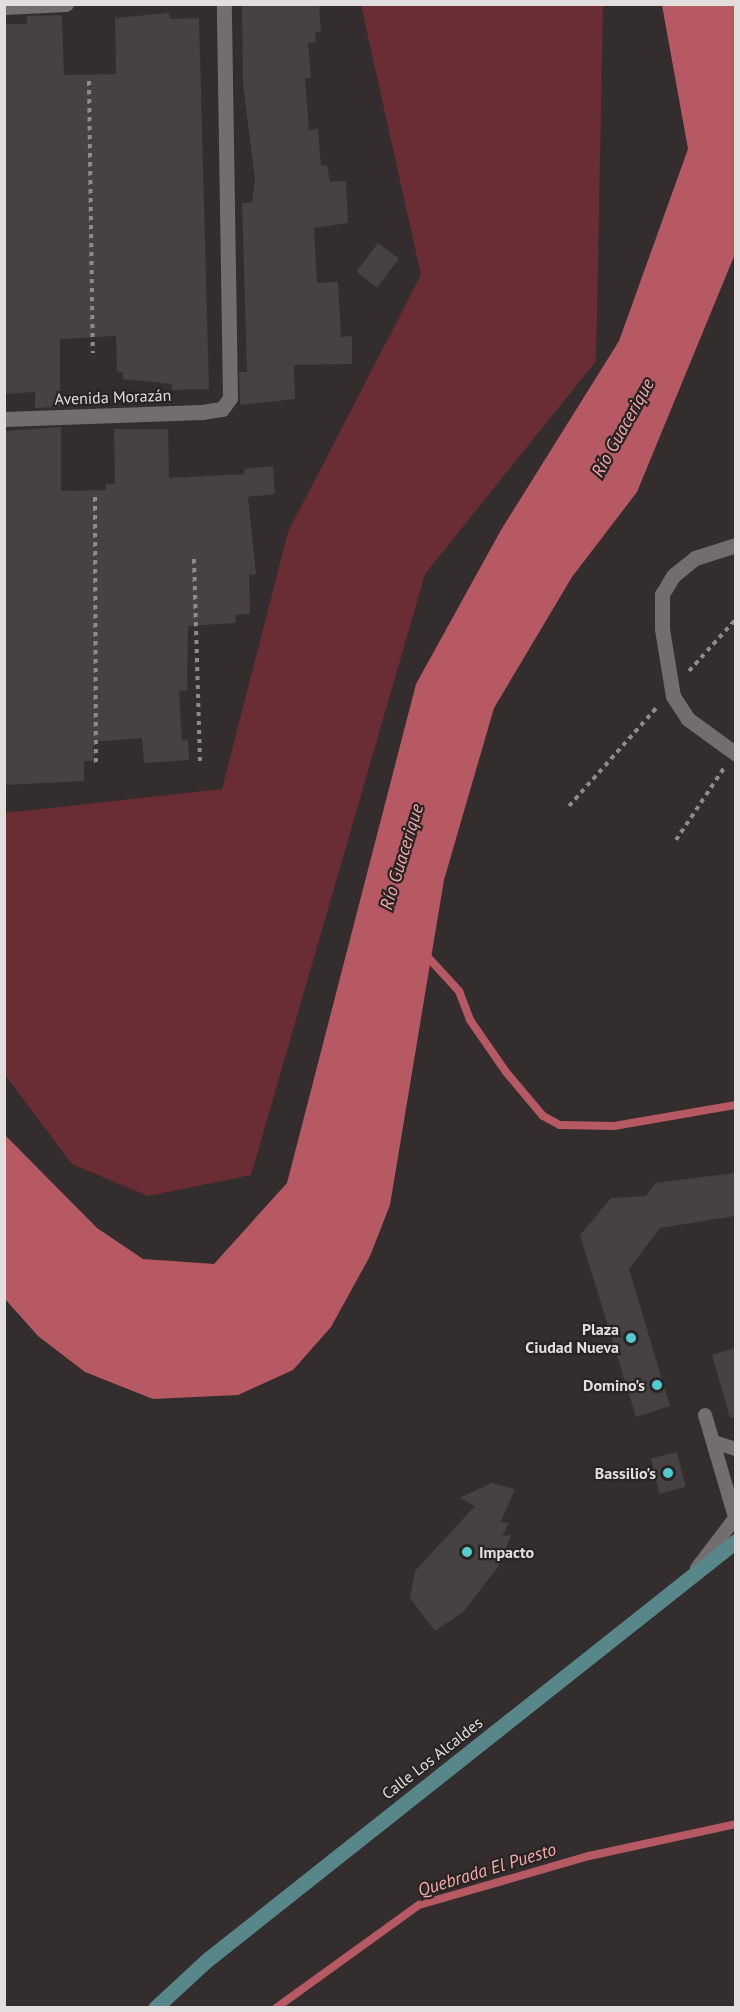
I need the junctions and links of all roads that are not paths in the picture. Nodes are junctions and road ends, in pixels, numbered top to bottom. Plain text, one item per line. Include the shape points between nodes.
1 (66, 4) edge
2 (224, 4) edge
3 (4, 7) edge
4 (4, 419) edge
5 (735, 545) edge
6 (735, 754) edge
7 (705, 1415) dead end
8 (714, 1442) junction
9 (735, 1449) edge
10 (735, 1517) edge
11 (735, 1541) edge
12 (693, 1574) junction
13 (155, 2007) edge

1 - 3 street
2 - 4 street, Avenida Morazán via 230,398 222,409
5 - 6 street via 694,558 672,576 662,594 672,690 688,719
7 - 8 lane
8 - 9 lane
8 - 10 lane via 719,1475
10 - 12 lane
11 - 12 main road, Calle Los Alcaldes
12 - 13 main road, Calle Los Alcaldes via 207,1960

